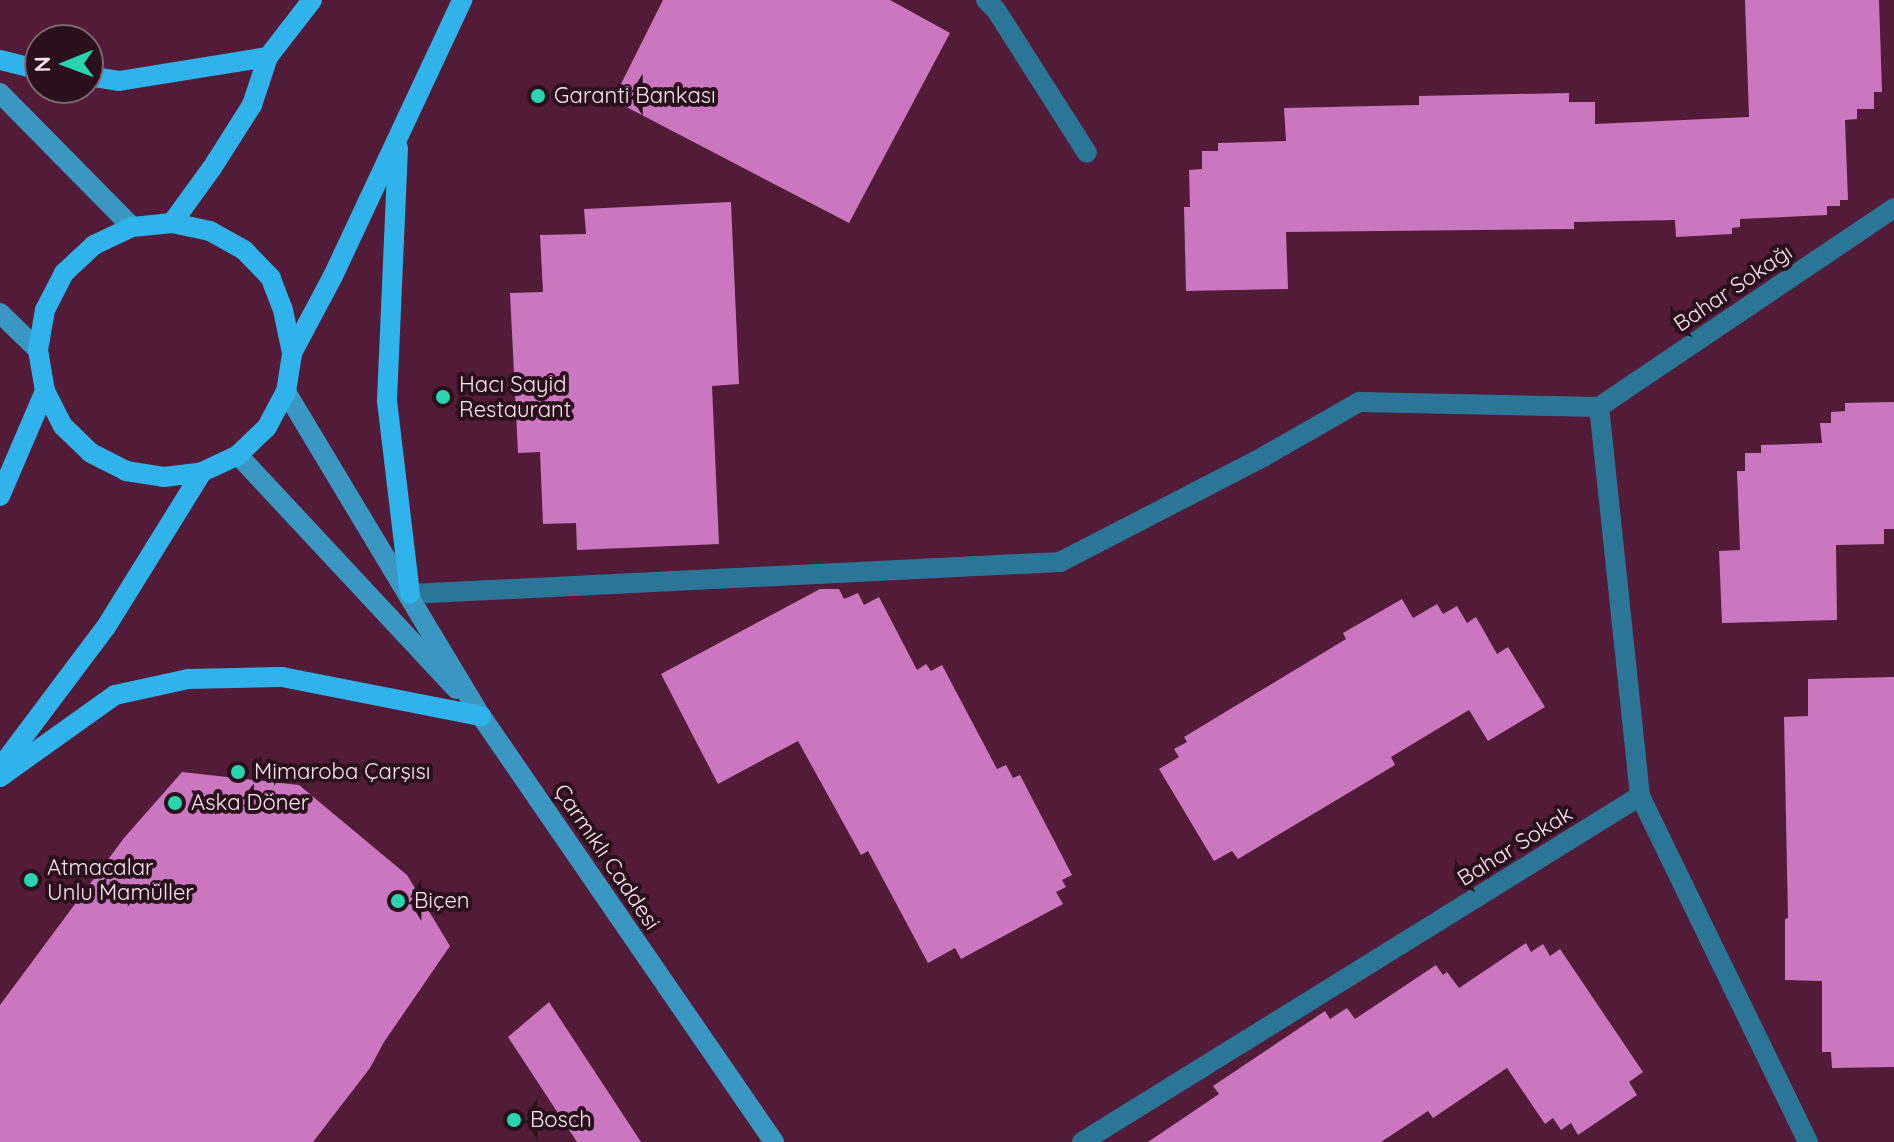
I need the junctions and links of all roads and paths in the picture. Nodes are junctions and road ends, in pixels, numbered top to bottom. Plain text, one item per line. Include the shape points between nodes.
1 (312, 0) edge
2 (462, 0) edge
3 (986, 0) edge
4 (268, 57) junction
5 (0, 60) edge
6 (24, 66) edge
7 (104, 79) edge
8 (0, 93) edge
9 (398, 138) junction
10 (1087, 153) dead end
11 (1894, 208) edge
12 (172, 223) junction
13 (132, 227) junction
14 (0, 313) edge
15 (38, 350) junction
16 (292, 353) junction
17 (45, 391) junction
18 (286, 392) junction
19 (1599, 407) junction
20 (238, 455) junction
21 (202, 472) junction
22 (0, 496) edge
23 (410, 594) junction
24 (481, 716) junction
25 (0, 768) edge
26 (0, 777) edge
27 (1640, 796) junction
28 (774, 1142) edge
29 (1082, 1142) edge
30 (1808, 1142) edge

1 - 4 main road
2 - 9 main road
3 - 10 street
4 - 7 main road via 119,81
4 - 12 main road via 252,105
5 - 6 main road
8 - 13 main road
9 - 16 main road
9 - 23 main road via 387,401
11 - 19 street, Bahar Sokağı
12 - 13 main road
12 - 16 main road via 210,231 244,250 271,278
13 - 15 main road via 94,245 64,273 45,310
14 - 15 main road
15 - 17 main road
16 - 18 main road
17 - 21 main road via 63,426 91,453 126,471 164,477
17 - 22 main road
18 - 20 main road via 267,427
18 - 23 main road, Çarmıklı Caddesi
19 - 23 street via 1359,402 1060,562
19 - 27 street
20 - 21 main road
20 - 24 main road
21 - 25 main road via 106,627
23 - 24 main road, Çarmıklı Caddesi
24 - 26 main road via 282,677 188,679 115,695
24 - 28 main road, Çarmıklı Caddesi
27 - 29 street, Bahar Sokak
27 - 30 street

